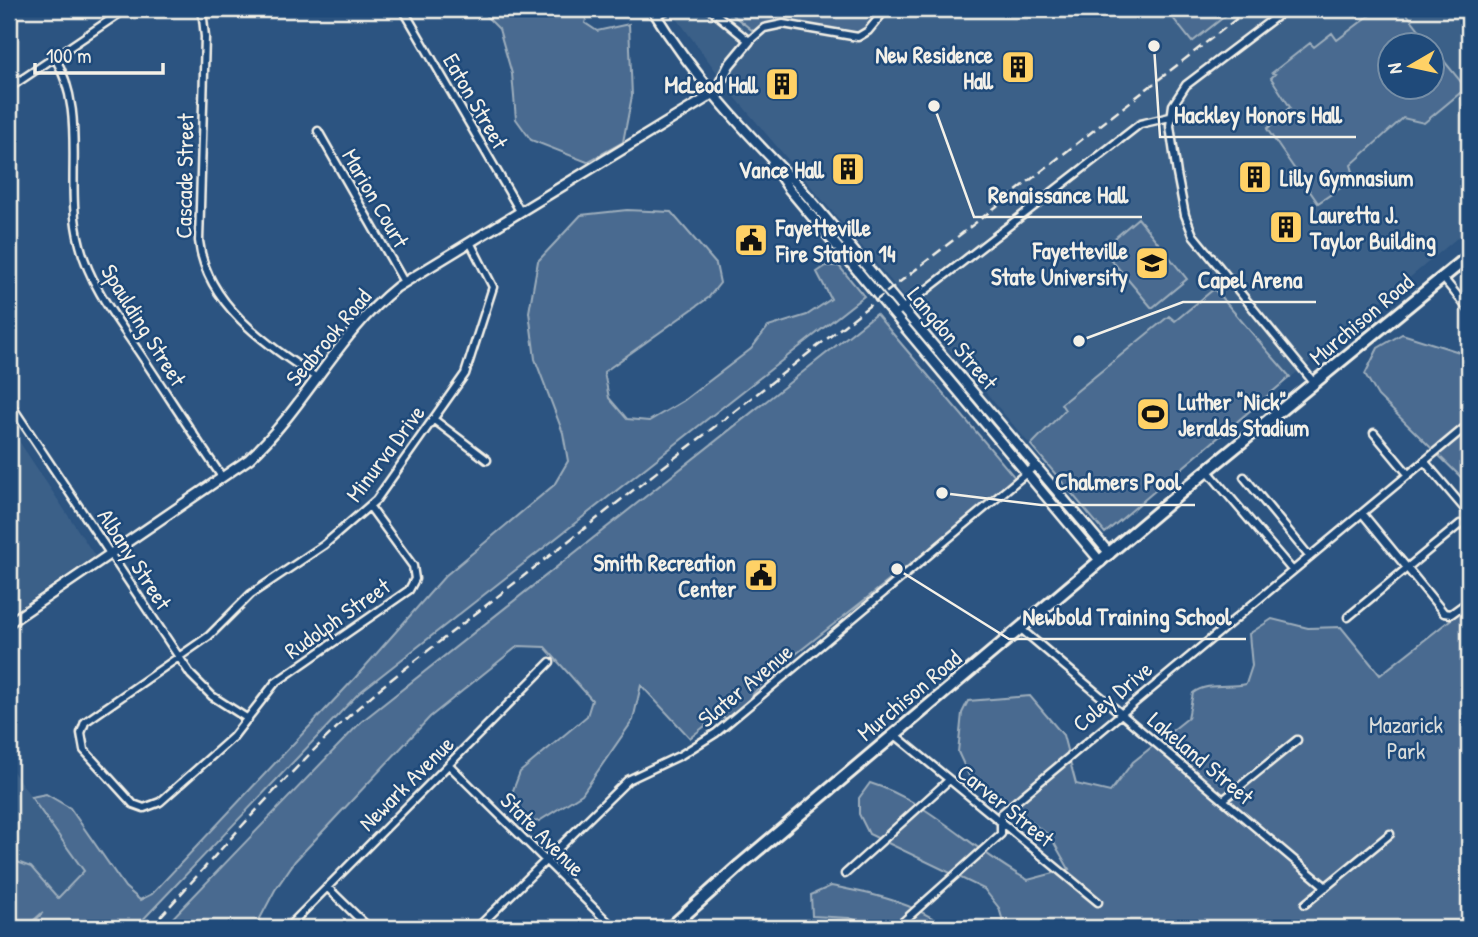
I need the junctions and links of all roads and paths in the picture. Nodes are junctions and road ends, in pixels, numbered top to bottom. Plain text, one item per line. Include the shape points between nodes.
1 (126, 9) edge
2 (202, 9) edge
3 (402, 9) edge
4 (670, 9) edge
5 (710, 9) edge
6 (886, 9) edge
7 (1286, 9) edge
8 (654, 12) edge
9 (749, 40) junction
10 (54, 56) junction
11 (9, 88) edge
12 (715, 93) junction
13 (1170, 117) junction
14 (318, 131) dead end
15 (763, 150) junction
16 (520, 211) junction
17 (470, 242) junction
18 (1469, 256) edge
19 (1443, 278) junction
20 (404, 282) junction
21 (903, 308) junction
22 (1469, 310) edge
23 (894, 315) junction
24 (317, 378) junction
25 (1315, 384) junction
26 (9, 401) edge
27 (433, 419) junction
28 (1469, 424) edge
29 (1374, 433) dead end
30 (487, 460) dead end
31 (1424, 461) junction
32 (1036, 465) junction
33 (1207, 470) junction
34 (1025, 473) junction
35 (1408, 474) junction
36 (222, 477) junction
37 (1244, 477) dead end
38 (370, 507) junction
39 (1362, 513) junction
40 (1469, 514) edge
41 (1461, 524) dead end
42 (111, 553) junction
43 (1110, 554) junction
44 (1310, 556) junction
45 (1101, 562) junction
46 (1409, 567) junction
47 (1292, 570) junction
48 (1469, 601) edge
49 (1348, 617) dead end
50 (9, 623) edge
51 (1021, 629) junction
52 (179, 659) junction
53 (550, 662) dead end
54 (1120, 712) junction
55 (248, 719) junction
56 (894, 734) junction
57 (1297, 740) dead end
58 (449, 765) junction
59 (948, 780) junction
60 (1223, 800) junction
61 (1002, 824) junction
62 (1390, 834) dead end
63 (544, 860) junction
64 (845, 874) dead end
65 (327, 887) junction
66 (1325, 887) junction
67 (1098, 902) dead end
68 (1304, 904) dead end
69 (287, 928) edge
70 (369, 928) edge
71 (477, 928) edge
72 (614, 928) edge
73 (670, 928) edge
74 (896, 928) edge

1 - 10 street
2 - 24 street, Cascade Street via 202,258 227,304 263,340
3 - 16 street, Eaton Street
4 - 8 street
5 - 9 street
6 - 9 street via 858,37 783,24 764,28
7 - 13 street via 1186,85
8 - 12 street, Langdon Street via 681,54
9 - 12 street
10 - 11 street
10 - 36 street, Spaulding Street via 72,103 73,204 85,261 102,298
12 - 15 street, Langdon Street
12 - 16 street, Seabrook Road
13 - 21 street via 1138,125
13 - 25 street via 1182,205 1193,235
14 - 20 street, Marion Court
15 - 21 street, Langdon Street
15 - 23 street, Langdon Street via 789,189
16 - 17 street, Seabrook Road
17 - 20 street, Seabrook Road
17 - 27 street, Minurva Drive via 490,275 492,292 470,364
18 - 19 main road, Murchison Road
19 - 22 street
19 - 25 main road, Murchison Road
20 - 24 street, Seabrook Road via 360,322
21 - 23 street
21 - 32 street, Langdon Street
23 - 34 street, Langdon Street
24 - 36 street, Seabrook Road via 266,443
25 - 33 main road, Murchison Road
26 - 42 street, Albany Street
27 - 30 street
27 - 38 street, Minurva Drive
28 - 31 street, Coley Drive
29 - 35 street
31 - 35 street, Coley Drive
31 - 40 street
32 - 34 street, Slater Avenue
32 - 43 street, Langdon Street
33 - 43 main road, Murchison Road
33 - 47 street
34 - 45 street, Langdon Street
34 - 63 street, Slater Avenue via 716,733 628,780
35 - 39 street, Coley Drive
36 - 42 street, Seabrook Road
37 - 44 street
38 - 52 street, Minurva Drive via 324,545 251,594
38 - 55 street, Rudolph Street via 413,566 413,584 275,683
39 - 44 street, Coley Drive
39 - 46 street
41 - 46 street
42 - 50 street, Seabrook Road
42 - 52 street, Albany Street
43 - 45 main road, Murchison Road
44 - 47 street, Coley Drive
45 - 51 main road, Murchison Road
46 - 48 street via 1444,613 1451,614
46 - 49 street
47 - 54 street, Coley Drive
51 - 54 street, Lakeland Street
51 - 56 main road, Murchison Road
52 - 55 street, Albany Street via 212,696
52 - 55 street, Minurva Drive via 82,727 84,750 129,801 144,808 160,802
53 - 58 street, Newark Avenue
54 - 60 street, Lakeland Street
54 - 61 street, Coley Drive via 1001,814
56 - 59 street, Carver Street
56 - 73 main road, Murchison Road
57 - 60 street
58 - 63 street, State Avenue
58 - 65 street, Newark Avenue
59 - 61 street, Carver Street
59 - 64 street
60 - 66 street, Lakeland Street
61 - 67 street, Carver Street
61 - 74 street, Coley Drive via 1002,834
62 - 66 street
63 - 71 street, Slater Avenue
63 - 72 street, State Avenue
65 - 69 street, Newark Avenue
65 - 70 street
66 - 68 street

